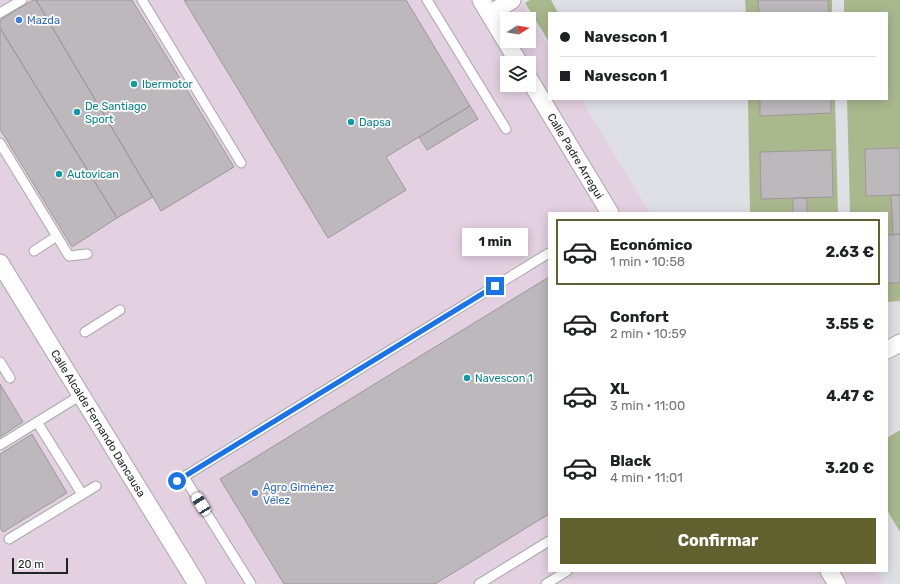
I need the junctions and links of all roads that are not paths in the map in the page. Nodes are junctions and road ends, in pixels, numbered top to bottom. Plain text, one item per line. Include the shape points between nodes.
1 (142, 0) edge
2 (426, 0) edge
3 (512, 0) edge
4 (19, 1) edge
5 (485, 7) edge
6 (0, 13) edge
7 (458, 32) dead end
8 (450, 37) junction
9 (515, 56) edge
10 (536, 91) edge
11 (506, 129) dead end
12 (0, 143) edge
13 (241, 163) dead end
14 (609, 212) edge
15 (57, 236) junction
16 (34, 251) dead end
17 (87, 254) dead end
18 (548, 254) edge
19 (0, 263) edge
20 (120, 310) dead end
21 (85, 332) dead end
22 (900, 343) edge
23 (888, 349) edge
24 (0, 362) edge
25 (10, 378) dead end
26 (81, 396) junction
27 (37, 422) junction
28 (0, 445) edge
29 (96, 486) dead end
30 (82, 494) junction
31 (9, 539) dead end
32 (548, 542) edge
33 (565, 572) edge
34 (830, 572) edge
35 (197, 584) edge
36 (251, 584) edge
37 (479, 584) edge
38 (546, 584) edge
39 (837, 584) edge

1 - 13 lane
2 - 8 lane
3 - 5 street
4 - 6 lane
5 - 9 street
7 - 8 lane
8 - 11 lane
10 - 14 street, Calle Padre Arregui
12 - 15 lane
15 - 16 lane
15 - 17 lane via 69,256
18 - 36 lane via 180,479
19 - 26 street, Calle Alcalde Fernando Dancausa
20 - 21 lane
22 - 23 street
24 - 25 lane
26 - 27 lane
26 - 35 street, Calle Alcalde Fernando Dancausa
27 - 28 lane
27 - 30 lane
29 - 30 lane
30 - 31 lane
32 - 37 lane
33 - 38 lane
34 - 39 street

